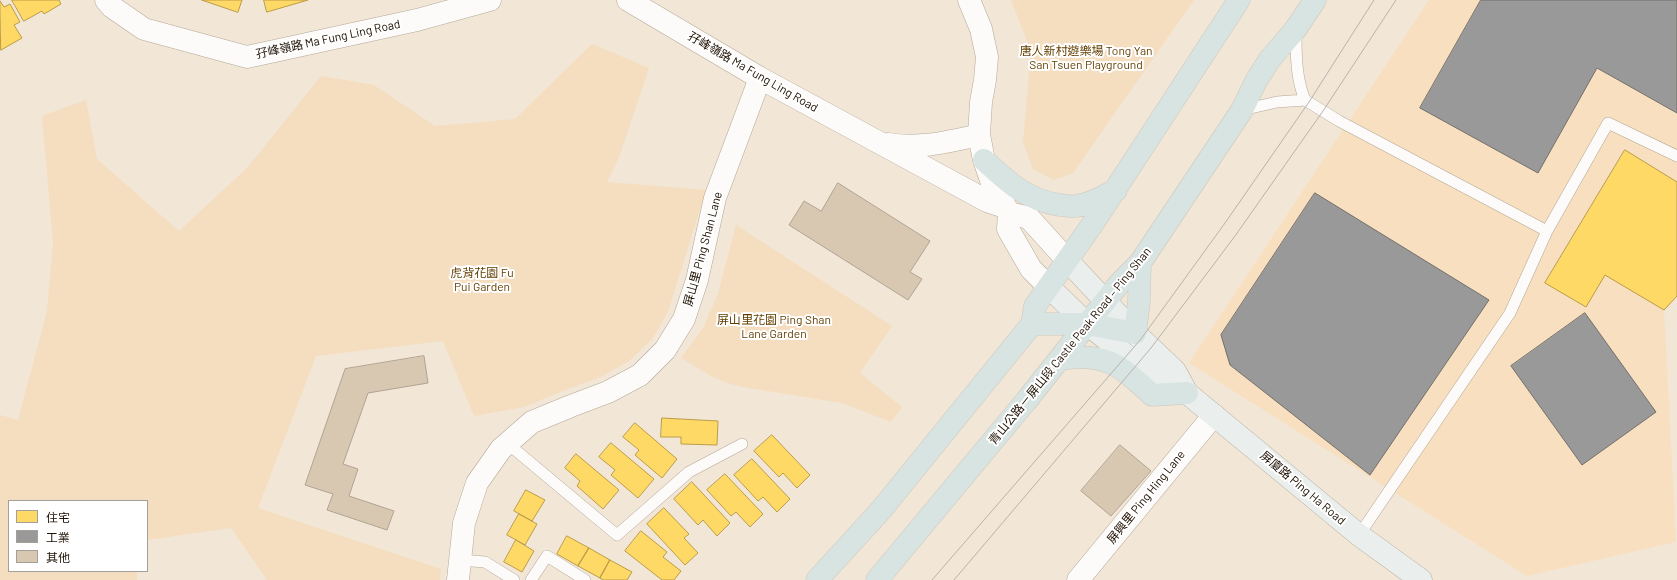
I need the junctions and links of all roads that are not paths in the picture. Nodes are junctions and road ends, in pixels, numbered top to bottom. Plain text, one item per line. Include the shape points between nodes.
1 (106, 0) edge
2 (490, 0) edge
3 (628, 0) edge
4 (969, 0) edge
5 (1239, 0) edge
6 (1314, 0) edge
7 (1295, 30) junction
8 (760, 78) junction
9 (1304, 100) junction
10 (1242, 110) junction
11 (979, 135) junction
12 (879, 143) junction
13 (1677, 156) edge
14 (984, 160) junction
15 (1116, 190) junction
16 (1007, 210) junction
17 (1547, 231) junction
18 (1068, 261) junction
19 (1140, 263) junction
20 (1049, 287) junction
21 (1106, 300) junction
22 (1032, 324) junction
23 (1087, 324) junction
24 (1135, 333) junction
25 (1060, 360) junction
26 (1187, 393) junction
27 (1214, 415) junction
28 (507, 443) junction
29 (742, 444) dead end
30 (1359, 535) junction
31 (459, 570) edge
32 (514, 580) edge
33 (531, 580) edge
34 (585, 580) edge
35 (817, 580) edge
36 (877, 580) edge
37 (1078, 580) edge
38 (1421, 580) edge

1 - 2 street, 孖峰嶺路 Ma Fung Ling Road via 144,29 247,57 417,20
3 - 8 street, 孖峰嶺路 Ma Fung Ling Road
4 - 11 street via 981,29 987,57
5 - 15 main road
6 - 7 main road, 青山公路－屏山段 Castle Peak Road – Ping Shan
7 - 9 lane via 1296,57
7 - 10 main road, 青山公路－屏山段 Castle Peak Road – Ping Shan via 1270,59
8 - 12 street, 孖峰嶺路 Ma Fung Ling Road
8 - 28 street, 屏山里 Ping Shan Lane via 715,198 697,280 684,319 666,350 640,375 608,392 532,422
9 - 10 lane via 1277,102
9 - 17 lane
10 - 19 main road, 青山公路－屏山段 Castle Peak Road – Ping Shan
11 - 12 street, 孖峰嶺路 Ma Fung Ling Road via 928,146 905,147
11 - 14 street
12 - 16 street, 孖峰嶺路 Ma Fung Ling Road
13 - 17 lane via 1608,123
14 - 15 main road via 1013,186 1032,198 1054,204 1076,206
14 - 16 street via 992,183
15 - 18 main road
16 - 18 street, 孖峰嶺路 Ma Fung Ling Road via 1029,218
16 - 20 street via 1008,229 1032,269
17 - 30 lane via 1510,312
18 - 20 main road
18 - 21 street, 屏廈路 Ping Ha Road
19 - 21 main road, 青山公路－屏山段 Castle Peak Road – Ping Shan
19 - 24 main road
20 - 22 main road via 1035,306
20 - 23 street, 屏廈路 Ping Ha Road
21 - 23 main road, 青山公路－屏山段 Castle Peak Road – Ping Shan
21 - 24 street, 屏廈路 Ping Ha Road
22 - 23 main road
22 - 35 main road via 881,510
23 - 24 main road
23 - 25 main road, 青山公路－屏山段 Castle Peak Road – Ping Shan
23 - 26 street, 屏廈路 Ping Ha Road via 1164,385
24 - 26 street, 屏廈路 Ping Ha Road via 1175,371
25 - 26 main road via 1092,357 1108,360 1152,395
25 - 36 main road, 青山公路－屏山段 Castle Peak Road – Ping Shan
26 - 27 street, 屏廈路 Ping Ha Road
27 - 30 street, 屏廈路 Ping Ha Road
27 - 37 street, 屏興里 Ping Hing Lane
28 - 29 lane via 617,534 689,472
28 - 31 street, 屏山里 Ping Shan Lane via 477,483 464,523
30 - 38 street, 屏廈路 Ping Ha Road
31 - 32 lane via 485,562
33 - 34 lane via 547,556

